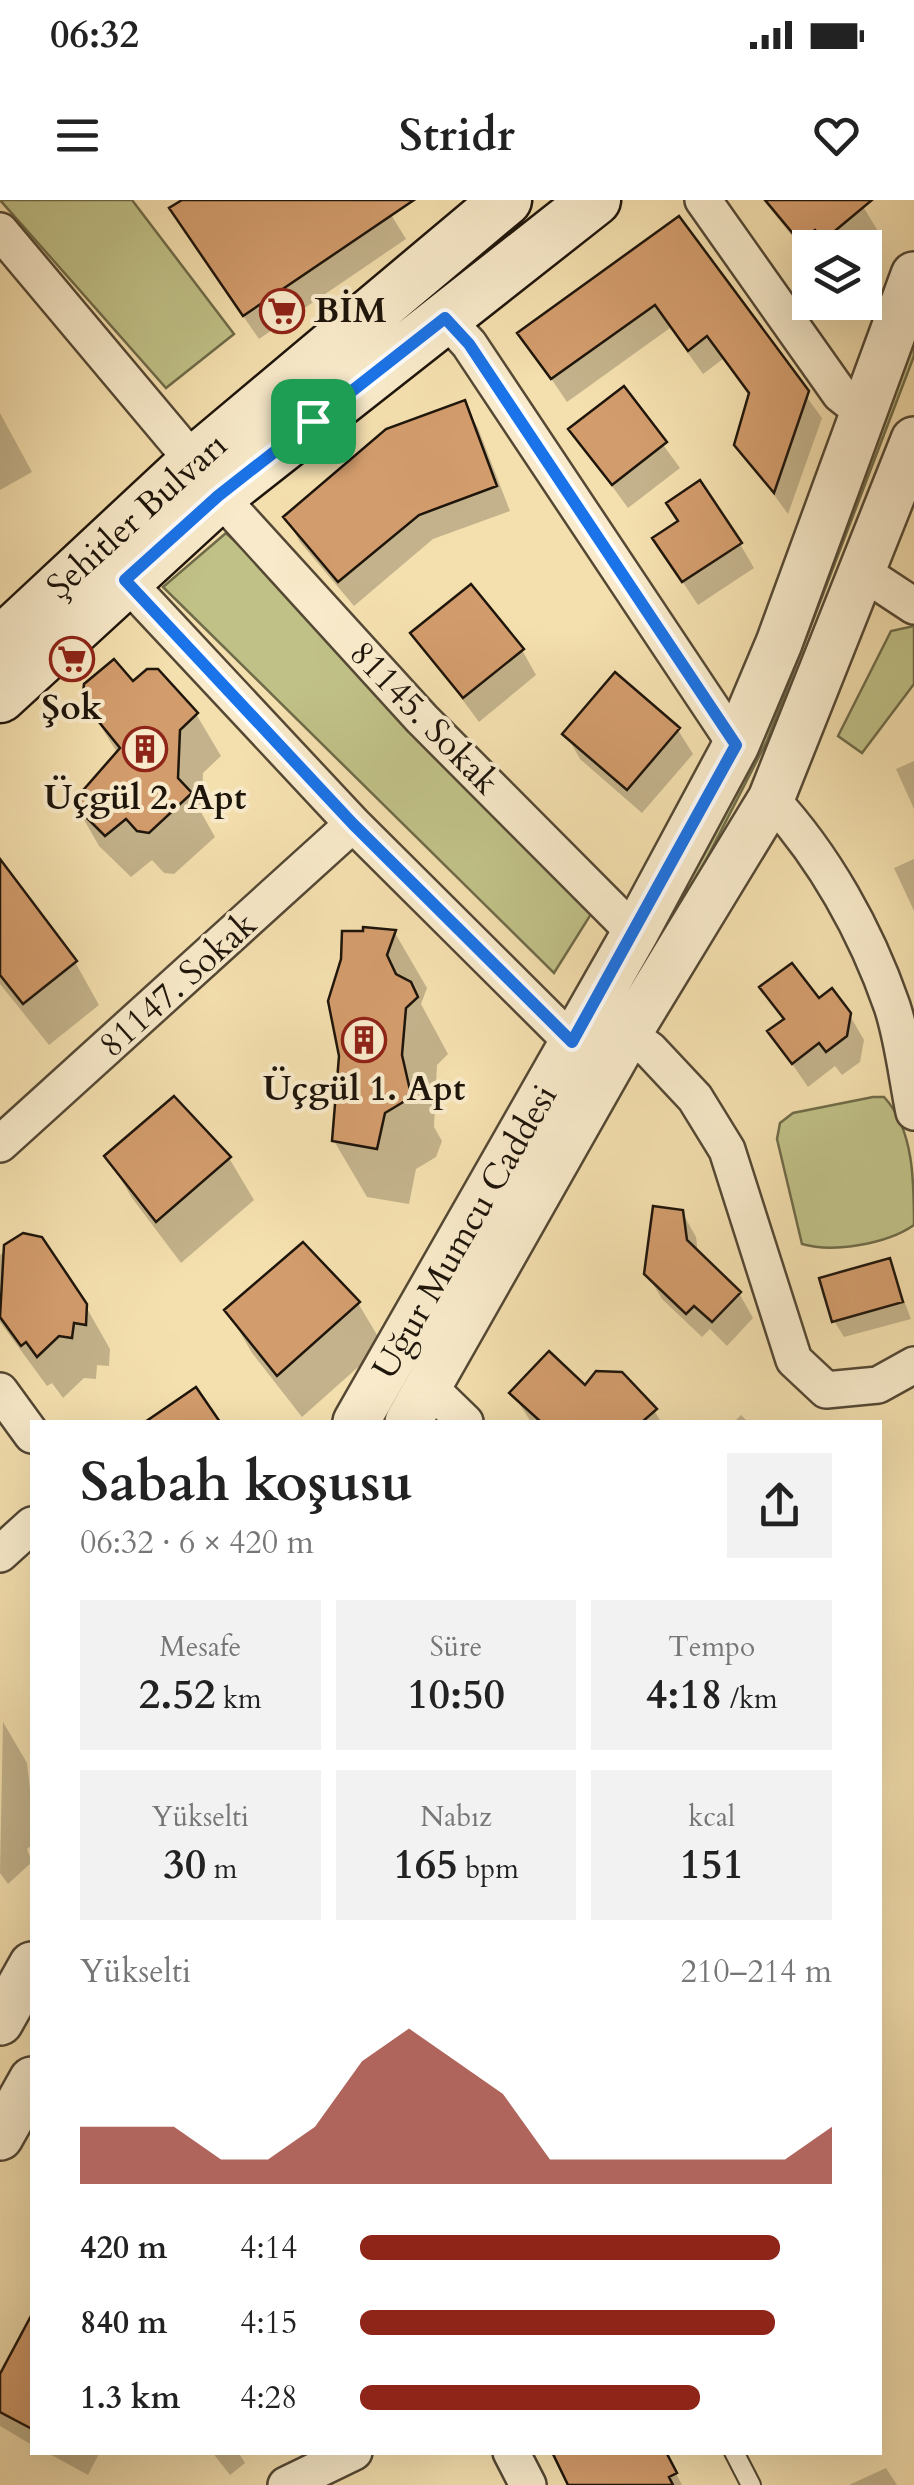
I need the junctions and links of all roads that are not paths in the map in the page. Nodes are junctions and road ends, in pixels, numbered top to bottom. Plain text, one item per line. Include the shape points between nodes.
1 (506, 200) edge
2 (595, 200) edge
3 (703, 200) edge
4 (0, 232) edge
5 (914, 275) edge
6 (445, 318) junction
7 (864, 412) junction
8 (914, 440) edge
9 (206, 479) junction
10 (864, 573) junction
11 (125, 580) junction
12 (914, 606) edge
13 (0, 643) edge
14 (0, 697) edge
15 (736, 745) junction
16 (771, 799) junction
17 (353, 824) junction
18 (635, 933) junction
19 (628, 1034) junction
20 (572, 1042) junction
21 (914, 1112) edge
22 (0, 1144) edge
23 (914, 1365) edge
24 (0, 1391) edge
25 (418, 1405) edge
26 (357, 1420) edge
27 (459, 1420) edge
28 (30, 1432) edge
29 (30, 1527) edge
30 (0, 1554) edge
31 (30, 2084) edge
32 (0, 2138) edge
33 (348, 2455) edge
34 (513, 2455) edge
35 (736, 2455) edge
36 (286, 2485) edge
37 (528, 2485) edge
38 (752, 2485) edge

1 - 9 main road, Şehitler Bulvarı
2 - 6 main road, Şehitler Bulvarı
3 - 7 street via 840,394
4 - 9 street, 81145. Sokak
5 - 7 street, Uğur Mumcu Caddesi
6 - 9 main road, Şehitler Bulvarı
6 - 15 street via 469,344
7 - 15 street, Uğur Mumcu Caddesi
8 - 10 street, Uğur Mumcu Caddesi
9 - 11 main road, Şehitler Bulvarı
9 - 13 main road, Şehitler Bulvarı
9 - 18 street, 81145. Sokak via 397,693
10 - 12 street
10 - 16 street, Uğur Mumcu Caddesi
11 - 14 main road, Şehitler Bulvarı
11 - 17 street
15 - 18 street, Uğur Mumcu Caddesi
16 - 19 street, Uğur Mumcu Caddesi
16 - 21 street via 826,868 863,940 892,1007
17 - 20 street
17 - 22 street, 81147. Sokak
18 - 20 street, Uğur Mumcu Caddesi
19 - 23 street via 695,1098 727,1150 794,1360 826,1390 878,1384
19 - 25 street, Uğur Mumcu Caddesi
20 - 26 street, Uğur Mumcu Caddesi
24 - 28 street
25 - 27 street
29 - 30 street
31 - 32 street
33 - 36 street
34 - 37 street
35 - 38 lane

